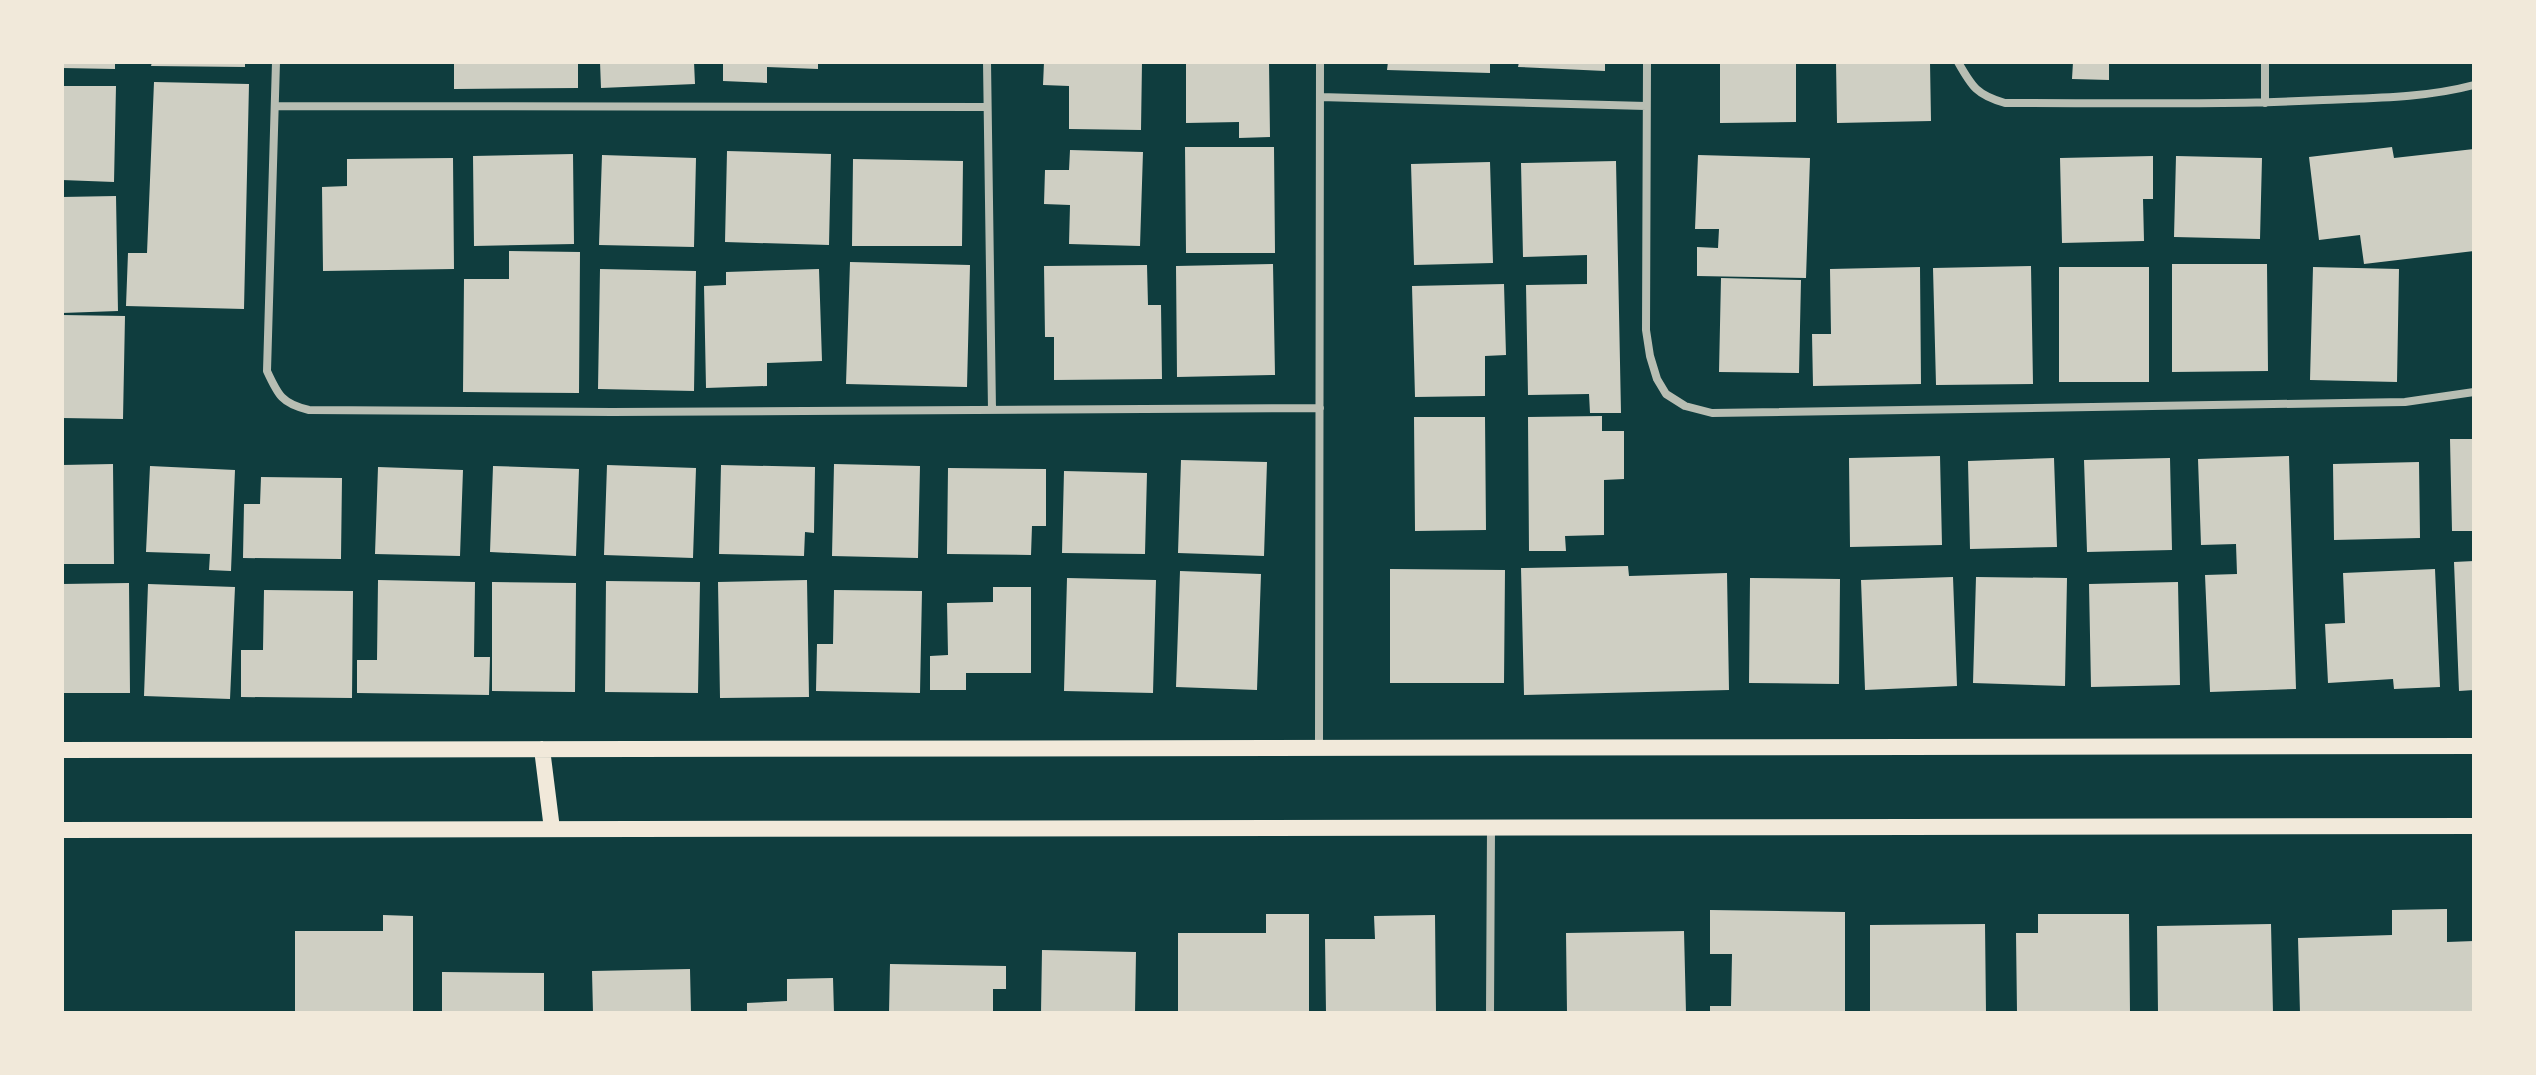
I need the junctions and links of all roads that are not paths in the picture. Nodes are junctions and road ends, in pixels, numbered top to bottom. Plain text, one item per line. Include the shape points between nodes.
1 (276, 62) edge
2 (987, 62) edge
3 (1320, 62) edge
4 (1647, 62) edge
5 (1958, 62) edge
6 (2265, 62) edge
7 (2474, 85) edge
8 (1320, 97) junction
9 (2265, 103) junction
10 (276, 106) junction
11 (1646, 106) junction
12 (987, 107) junction
13 (2474, 392) edge
14 (1320, 408) junction
15 (992, 410) junction
16 (2474, 746) edge
17 (1319, 748) junction
18 (542, 749) junction
19 (62, 750) edge
20 (2474, 826) edge
21 (1491, 827) junction
22 (552, 829) junction
23 (62, 830) edge
24 (1490, 1013) edge

1 - 10 street
2 - 12 street
3 - 8 street
4 - 11 street
5 - 9 street via 1985,97 2005,103
6 - 9 street
7 - 9 street via 2391,97
8 - 11 street
8 - 14 street
10 - 12 street
10 - 15 street via 267,371 277,393 291,406 612,412
11 - 13 street via 1646,330 1657,379 1666,394 1685,406 1712,413 2405,402
12 - 15 street
14 - 15 street
14 - 17 street
16 - 17 main road
17 - 18 main road
18 - 19 main road
18 - 22 main road
20 - 21 main road
21 - 22 main road
21 - 24 street
22 - 23 main road

